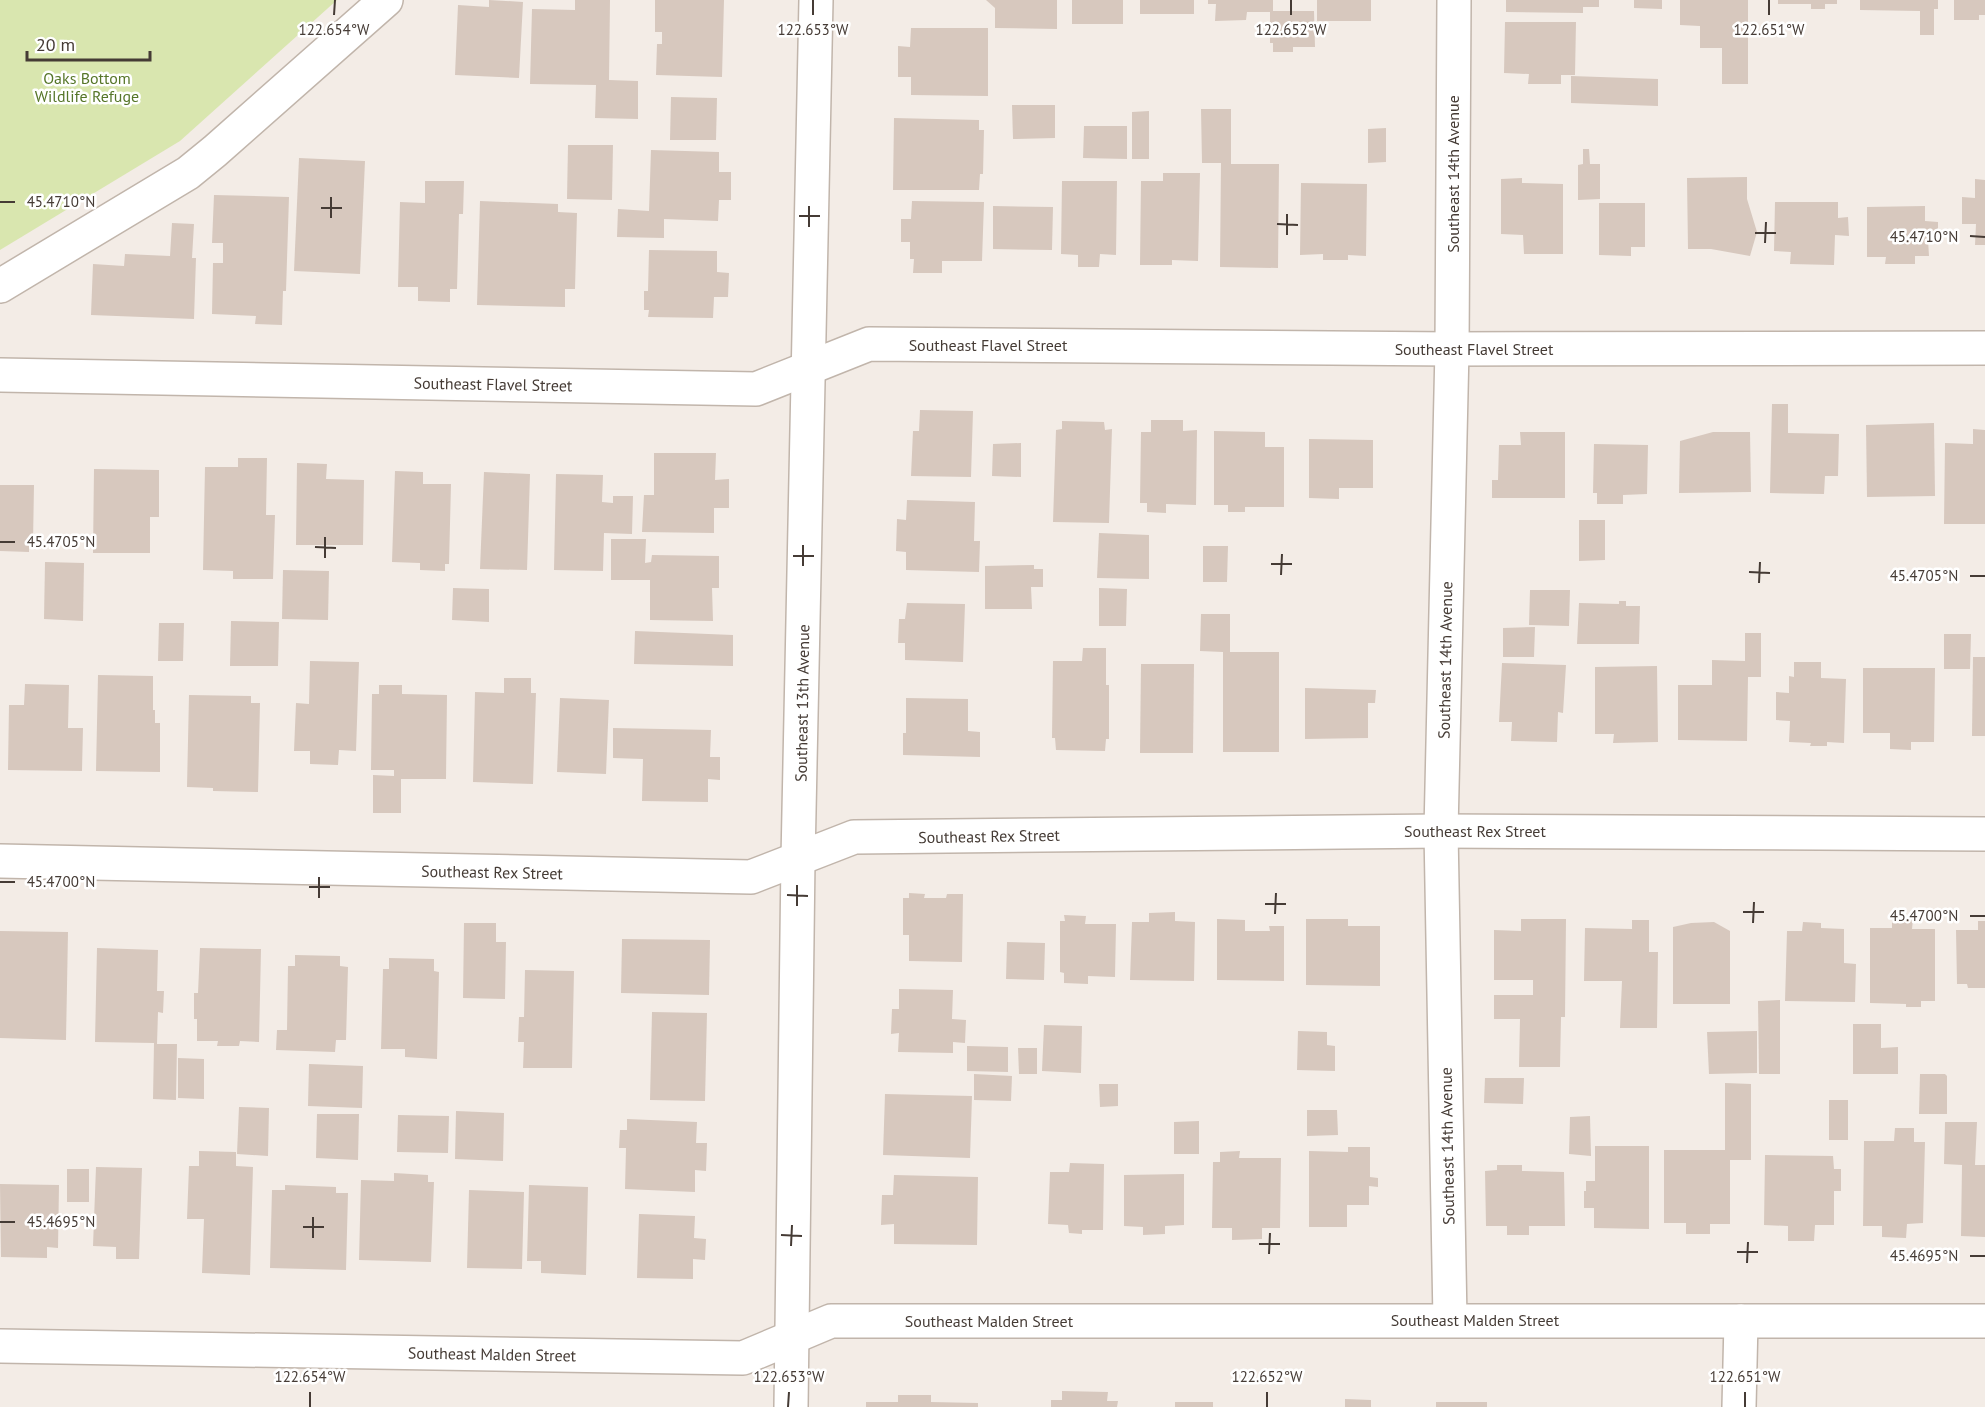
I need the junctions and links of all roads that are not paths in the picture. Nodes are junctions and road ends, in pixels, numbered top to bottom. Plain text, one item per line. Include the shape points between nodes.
1 (386, 0) edge
2 (816, 0) edge
3 (1454, 0) edge
4 (0, 286) edge
5 (1985, 348) edge
6 (1452, 349) junction
7 (808, 367) junction
8 (0, 375) edge
9 (1441, 831) junction
10 (1985, 834) edge
11 (798, 859) junction
12 (0, 861) edge
13 (1450, 1320) junction
14 (1741, 1321) junction
15 (1985, 1321) edge
16 (792, 1337) junction
17 (0, 1346) edge
18 (790, 1407) edge
19 (1739, 1407) edge

1 - 4 street via 188,173
2 - 7 street, Southeast 13th Avenue
3 - 6 street, Southeast 14th Avenue
5 - 6 street, Southeast Flavel Street
6 - 7 street, Southeast Flavel Street via 869,344
6 - 9 street, Southeast 14th Avenue
7 - 8 street, Southeast Flavel Street via 756,389
7 - 11 street, Southeast 13th Avenue
9 - 10 street, Southeast Rex Street
9 - 11 street, Southeast Rex Street via 854,837
9 - 13 street, Southeast 14th Avenue
11 - 12 street, Southeast Rex Street via 751,877
11 - 16 street, Southeast 13th Avenue
13 - 14 street, Southeast Malden Street
13 - 16 street, Southeast Malden Street via 831,1321
14 - 15 street, Southeast Malden Street
14 - 19 street
16 - 17 street, Southeast Malden Street via 743,1358
16 - 18 street, Southeast 13th Avenue

